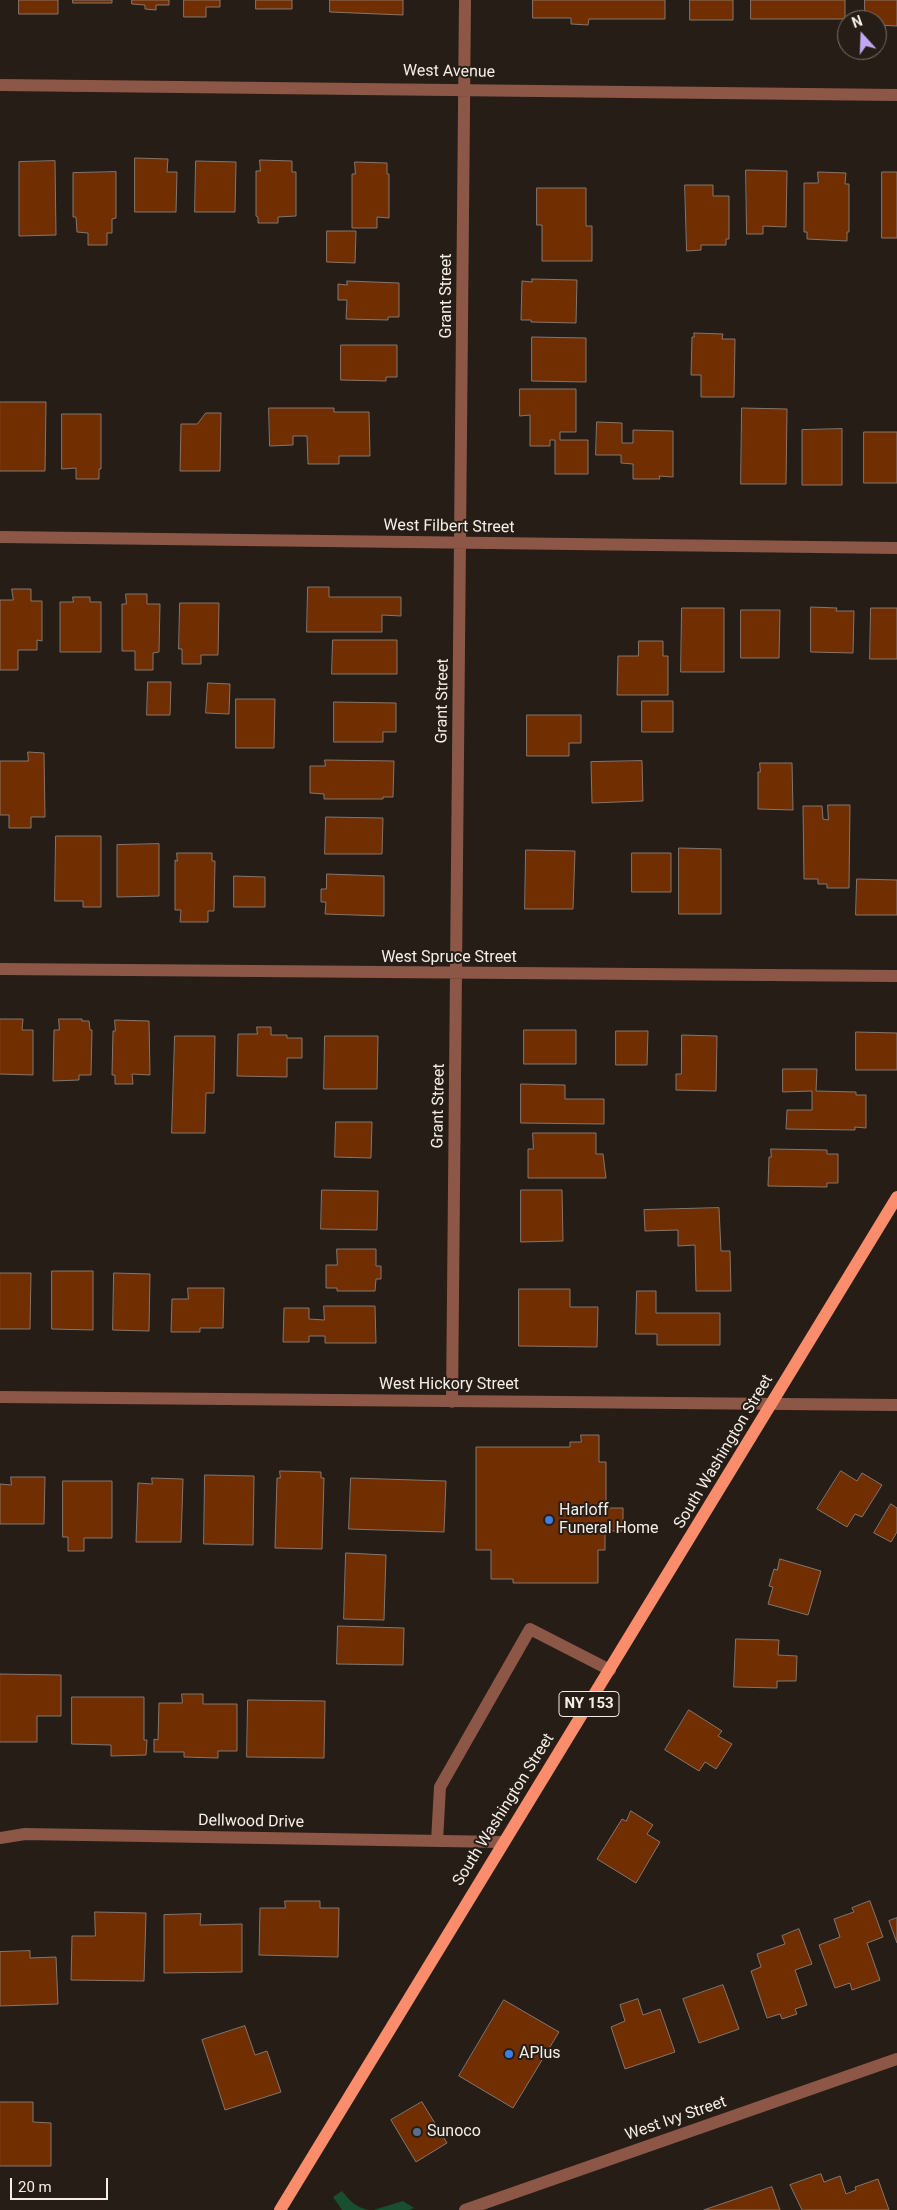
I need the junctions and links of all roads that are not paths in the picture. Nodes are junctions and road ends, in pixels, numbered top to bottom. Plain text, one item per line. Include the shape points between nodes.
1 (465, 0) edge
2 (0, 85) edge
3 (464, 89) junction
4 (897, 95) edge
5 (0, 537) edge
6 (461, 543) junction
7 (897, 548) edge
8 (0, 970) edge
9 (456, 974) junction
10 (897, 976) edge
11 (897, 1197) edge
12 (0, 1397) edge
13 (452, 1402) junction
14 (772, 1404) junction
15 (897, 1405) edge
16 (610, 1670) junction
17 (0, 1838) edge
18 (437, 1841) junction
19 (502, 1842) junction
20 (897, 2060) edge
21 (280, 2210) edge
22 (465, 2210) edge

1 - 3 street, Grant Street
2 - 3 street, West Avenue
3 - 4 street, West Avenue
3 - 6 street, Grant Street
5 - 6 street, West Filbert Street
6 - 7 street, West Filbert Street
6 - 9 street, Grant Street
8 - 9 street, West Spruce Street
9 - 10 street, West Spruce Street
9 - 13 street, Grant Street
11 - 14 main road, South Washington Street / NY 153
12 - 13 street, West Hickory Street
13 - 14 street, West Hickory Street
14 - 15 street, West Hickory Street
14 - 16 main road, South Washington Street / NY 153
16 - 18 street via 530,1629 440,1787
16 - 19 main road, South Washington Street / NY 153
17 - 18 street, Dellwood Drive via 25,1834
18 - 19 street, Dellwood Drive
19 - 21 main road, South Washington Street / NY 153
20 - 22 street, West Ivy Street

